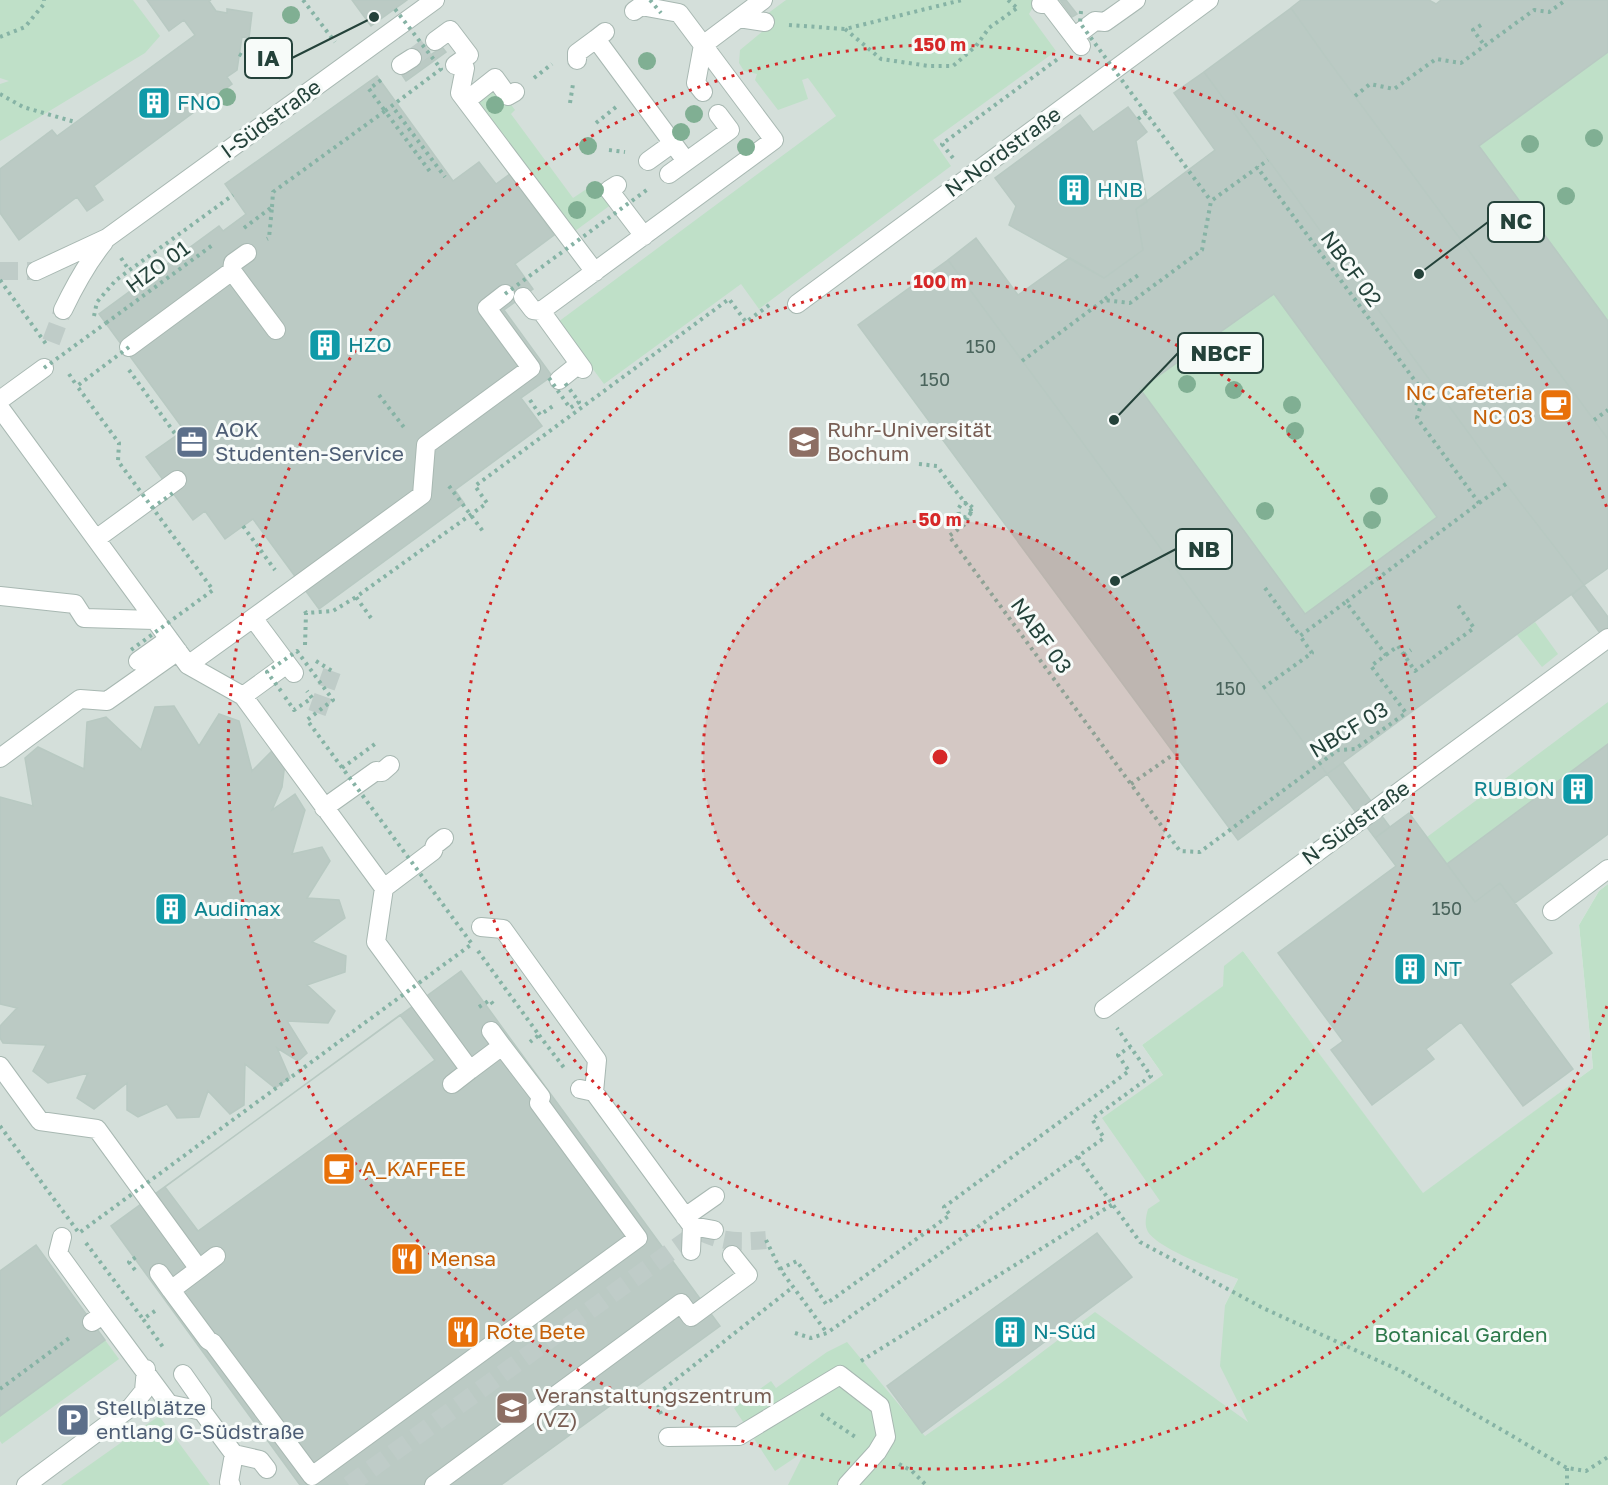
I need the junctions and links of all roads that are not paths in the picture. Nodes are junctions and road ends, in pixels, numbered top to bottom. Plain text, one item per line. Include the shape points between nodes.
1 (435, 0) edge
2 (764, 0) edge
3 (1136, 0) edge
4 (1209, 0) edge
5 (1041, 4) dead end
6 (634, 11) dead end
7 (739, 18) junction
8 (765, 22) road end
9 (435, 41) tunnel mouth
10 (703, 45) junction
11 (573, 56) road end
12 (515, 92) road end
13 (703, 92) dead end
14 (466, 100) junction
15 (718, 114) dead end
16 (673, 144) junction
17 (649, 157) dead end
18 (686, 161) junction
19 (669, 174) dead end
20 (617, 185) dead end
21 (644, 236) junction
22 (107, 238) junction
23 (247, 253) dead end
24 (36, 271) tunnel mouth
25 (232, 271) junction
26 (595, 272) junction
27 (797, 304) dead end
28 (63, 310) tunnel mouth
29 (541, 311) junction
30 (276, 330) dead end
31 (129, 347) road end
32 (50, 363) tunnel mouth
33 (531, 368) junction
34 (0, 400) edge
35 (0, 408) edge
36 (175, 487) road end
37 (96, 539) junction
38 (0, 596) edge
39 (253, 618) junction
40 (155, 620) junction
41 (1608, 638) edge
42 (178, 652) junction
43 (134, 655) road end
44 (243, 696) junction
45 (0, 758) edge
46 (390, 765) dead end
47 (324, 808) junction
48 (444, 838) dead end
49 (1608, 870) edge
50 (384, 888) junction
51 (1552, 911) dead end
52 (481, 927) dead end
53 (1104, 1009) dead end
54 (491, 1031) dead end
55 (502, 1046) junction
56 (0, 1066) edge
57 (470, 1070) junction
58 (452, 1084) dead end
59 (715, 1196) dead end
60 (689, 1221) junction
61 (714, 1230) dead end
62 (70, 1235) road end
63 (692, 1251) dead end
64 (732, 1255) dead end
65 (216, 1256) dead end
66 (199, 1269) junction
67 (159, 1273) dead end
68 (171, 1290) junction
69 (144, 1358) dead end
70 (183, 1374) dead end
71 (202, 1411) junction
72 (668, 1437) dead end
73 (234, 1454) junction
74 (267, 1469) dead end
75 (26, 1485) edge
76 (231, 1485) edge
77 (434, 1485) edge
78 (847, 1485) edge

1 - 22 street, I-Südstraße
2 - 7 street
3 - 5 street via 1105,22 1095,21 1074,45 1049,4
4 - 27 street, N-Nordstraße
6 - 10 street via 640,6 679,13
7 - 8 street
7 - 10 street
9 - 14 street via 450,30 468,55 460,67 460,93
10 - 13 street via 696,82
10 - 21 street via 774,140
11 - 16 street via 606,43 632,96
12 - 14 street via 508,96 495,78
14 - 26 street
15 - 18 street via 730,130
16 - 17 street
16 - 18 street
18 - 19 street
20 - 21 street via 609,190
21 - 26 street
22 - 24 street, I-Südstraße
22 - 28 street, I-Südstraße via 91,258
23 - 25 street via 233,263
25 - 30 street
25 - 31 street
26 - 29 street
29 - 33 street via 581,366 558,380
29 - 33 street via 533,310 514,295 487,308
32 - 34 street
33 - 39 street via 426,445 422,495
35 - 37 street
36 - 37 street
37 - 40 street
38 - 40 street via 75,604 84,618
39 - 42 street
39 - 44 street via 291,669
40 - 42 street
41 - 53 street, N-Südstraße
42 - 43 street
42 - 44 street
42 - 45 street via 107,701 80,699
44 - 47 street
46 - 47 street
47 - 50 street
48 - 50 street
49 - 51 street
50 - 57 street via 375,942
52 - 60 street via 503,929 597,1060 587,1090
54 - 55 street
55 - 57 street
55 - 68 street via 638,1238 312,1476
56 - 66 street via 40,1121 97,1129
57 - 58 street
59 - 60 street
60 - 61 street
60 - 63 street
62 - 71 street via 58,1253 97,1318 168,1404
64 - 77 street via 748,1275 691,1317 681,1303
65 - 66 street
66 - 68 street
67 - 68 street
69 - 75 street via 144,1390 131,1407
70 - 71 street via 202,1401
71 - 73 street
72 - 78 street via 739,1436 840,1375 880,1406 886,1437 878,1452
73 - 74 street via 260,1460
73 - 76 street

